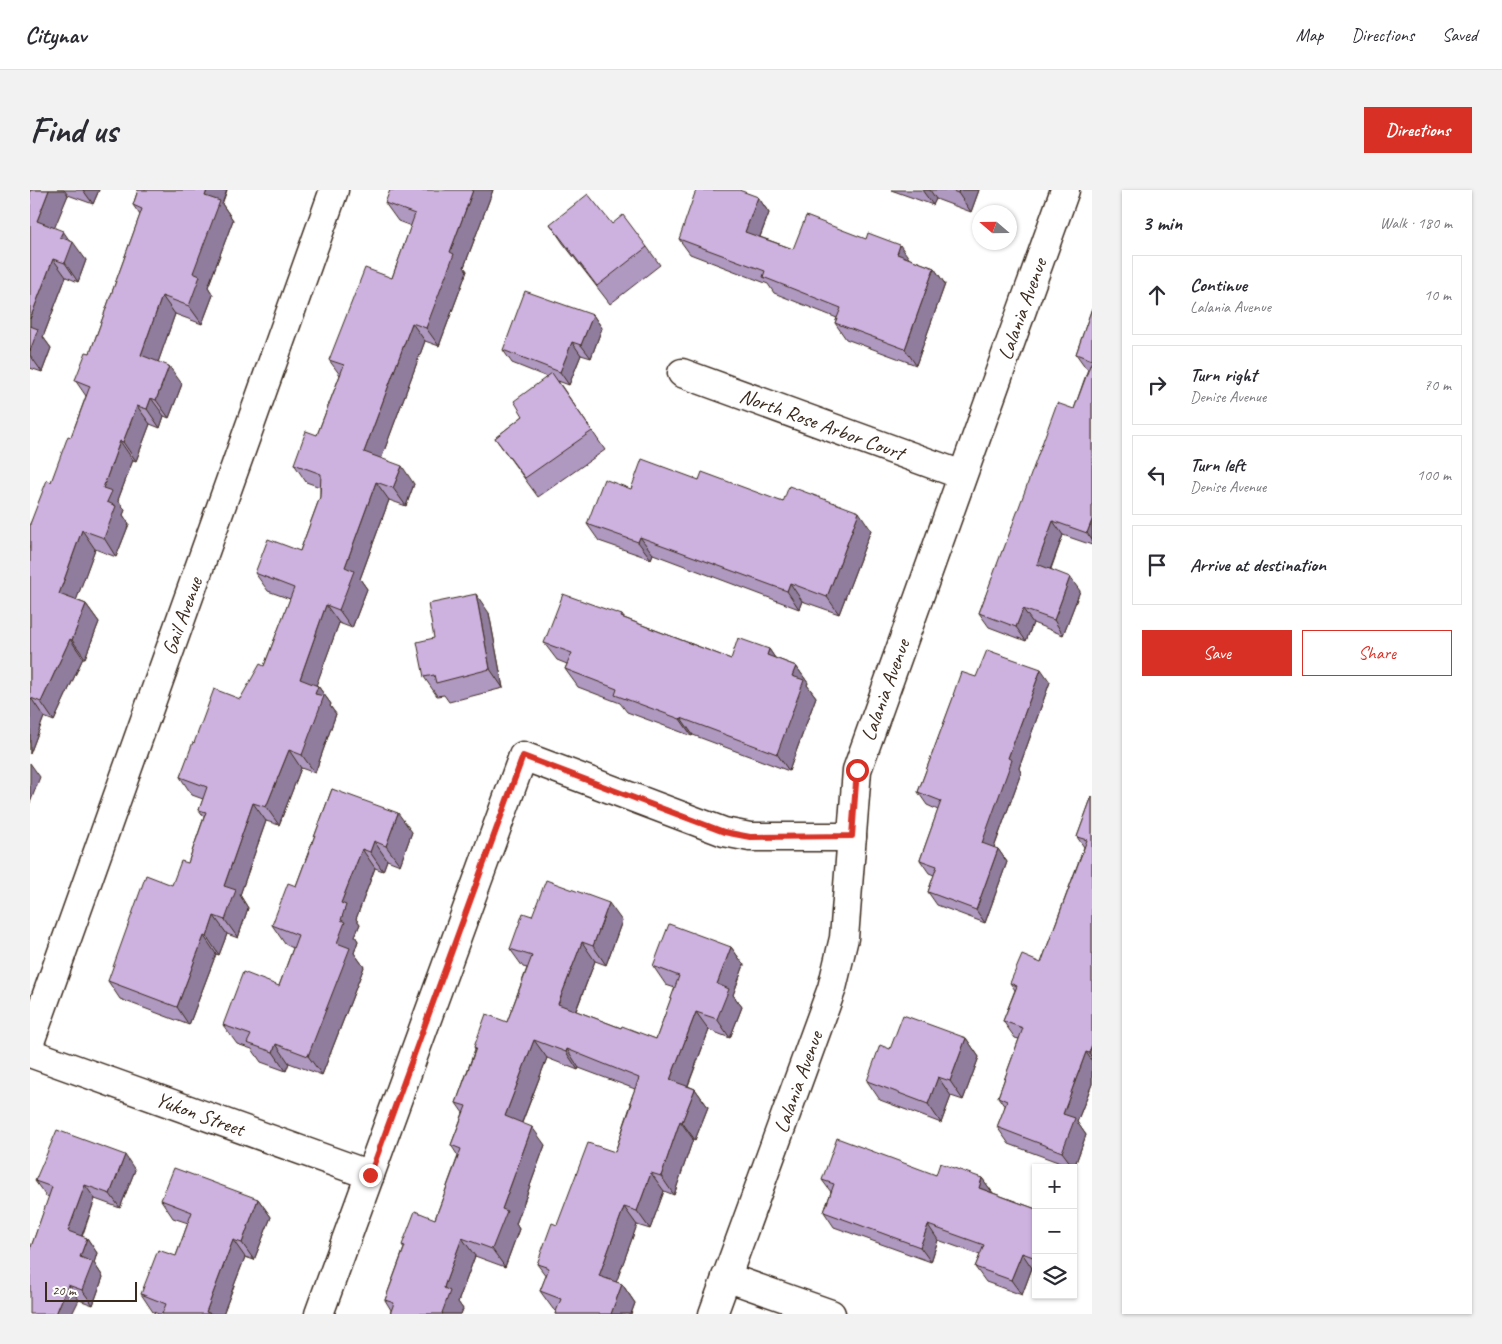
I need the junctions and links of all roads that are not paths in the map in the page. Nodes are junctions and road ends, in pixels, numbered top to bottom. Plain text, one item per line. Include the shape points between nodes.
1 (334, 190) edge
2 (1065, 190) edge
3 (682, 373) dead end
4 (962, 475) junction
5 (852, 836) junction
6 (30, 1042) edge
7 (30, 1053) edge
8 (370, 1175) junction
9 (726, 1276) junction
10 (319, 1314) edge
11 (713, 1314) edge
12 (831, 1314) edge

1 - 6 street, Gail Avenue
2 - 4 street, Lalania Avenue
3 - 4 street, North Rose Arbor Court
4 - 5 street, Lalania Avenue via 857,770
5 - 8 street via 750,837 724,832 523,756
5 - 9 street, Lalania Avenue via 844,938 832,988
7 - 8 street, Yukon Street
8 - 10 street
9 - 11 street, Lalania Avenue
9 - 12 street

